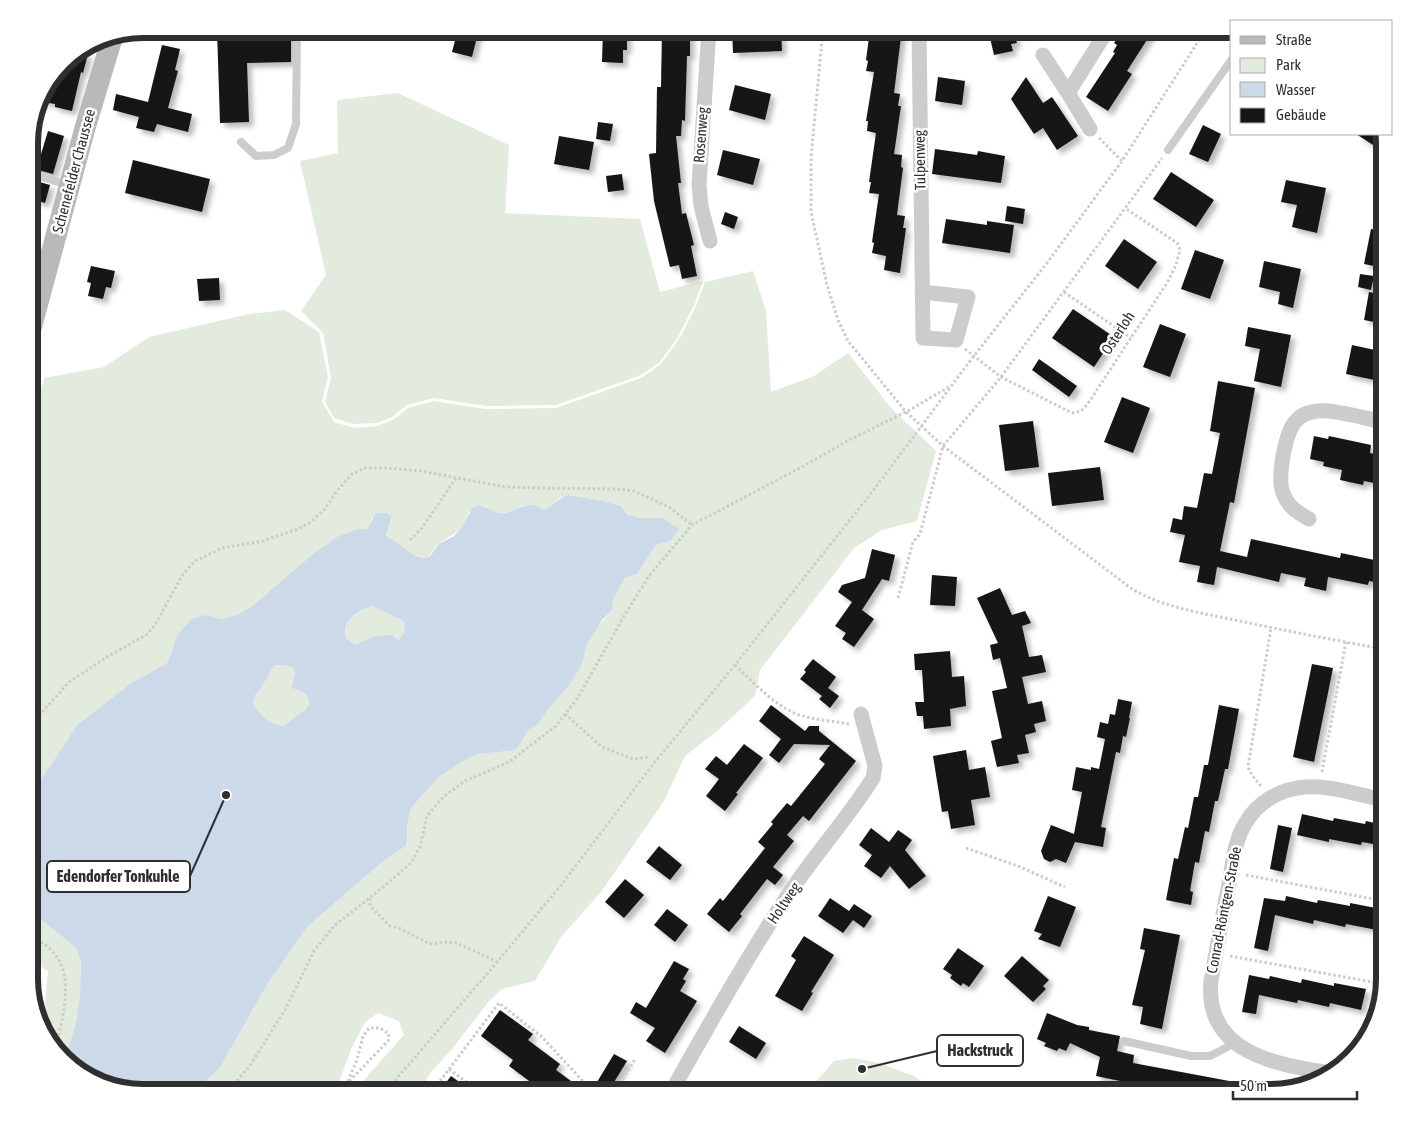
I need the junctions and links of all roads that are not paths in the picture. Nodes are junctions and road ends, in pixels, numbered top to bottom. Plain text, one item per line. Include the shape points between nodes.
1 (297, 38) edge
2 (708, 38) edge
3 (919, 38) edge
4 (1102, 38) edge
5 (110, 43) edge
6 (1043, 55) dead end
7 (1230, 62) edge
8 (1068, 93) junction
9 (1090, 129) road end
10 (241, 142) dead end
11 (1168, 150) road end
12 (38, 176) edge
13 (70, 186) junction
14 (710, 241) dead end
15 (922, 292) junction
16 (38, 303) edge
17 (1376, 420) edge
18 (1309, 519) dead end
19 (862, 720) road end
20 (1376, 798) edge
21 (1124, 1041) dead end
22 (1235, 1043) junction
23 (1321, 1071) edge
24 (676, 1084) edge

1 - 10 lane via 296,124 288,148 274,155 256,156
2 - 14 street, Rosenweg via 698,185
3 - 15 street, Tulpenweg
4 - 8 street
5 - 13 street, Schenefelder Chaussee
6 - 8 street
7 - 11 lane
8 - 9 street
12 - 13 lane
13 - 16 street, Schenefelder Chaussee
15 - 15 street, Tulpenweg via 968,297 956,340 923,338
17 - 18 street via 1323,410 1303,415 1295,422 1287,443 1280,483 1292,509
19 - 24 street, Holtweg via 876,771 873,778 770,923
20 - 22 street, Conrad-Röntgen-Straße via 1320,788 1288,790 1259,806 1242,829 1210,987 1221,1027
21 - 22 lane via 1191,1056 1210,1056
22 - 23 street, Conrad-Röntgen-Straße via 1269,1060

